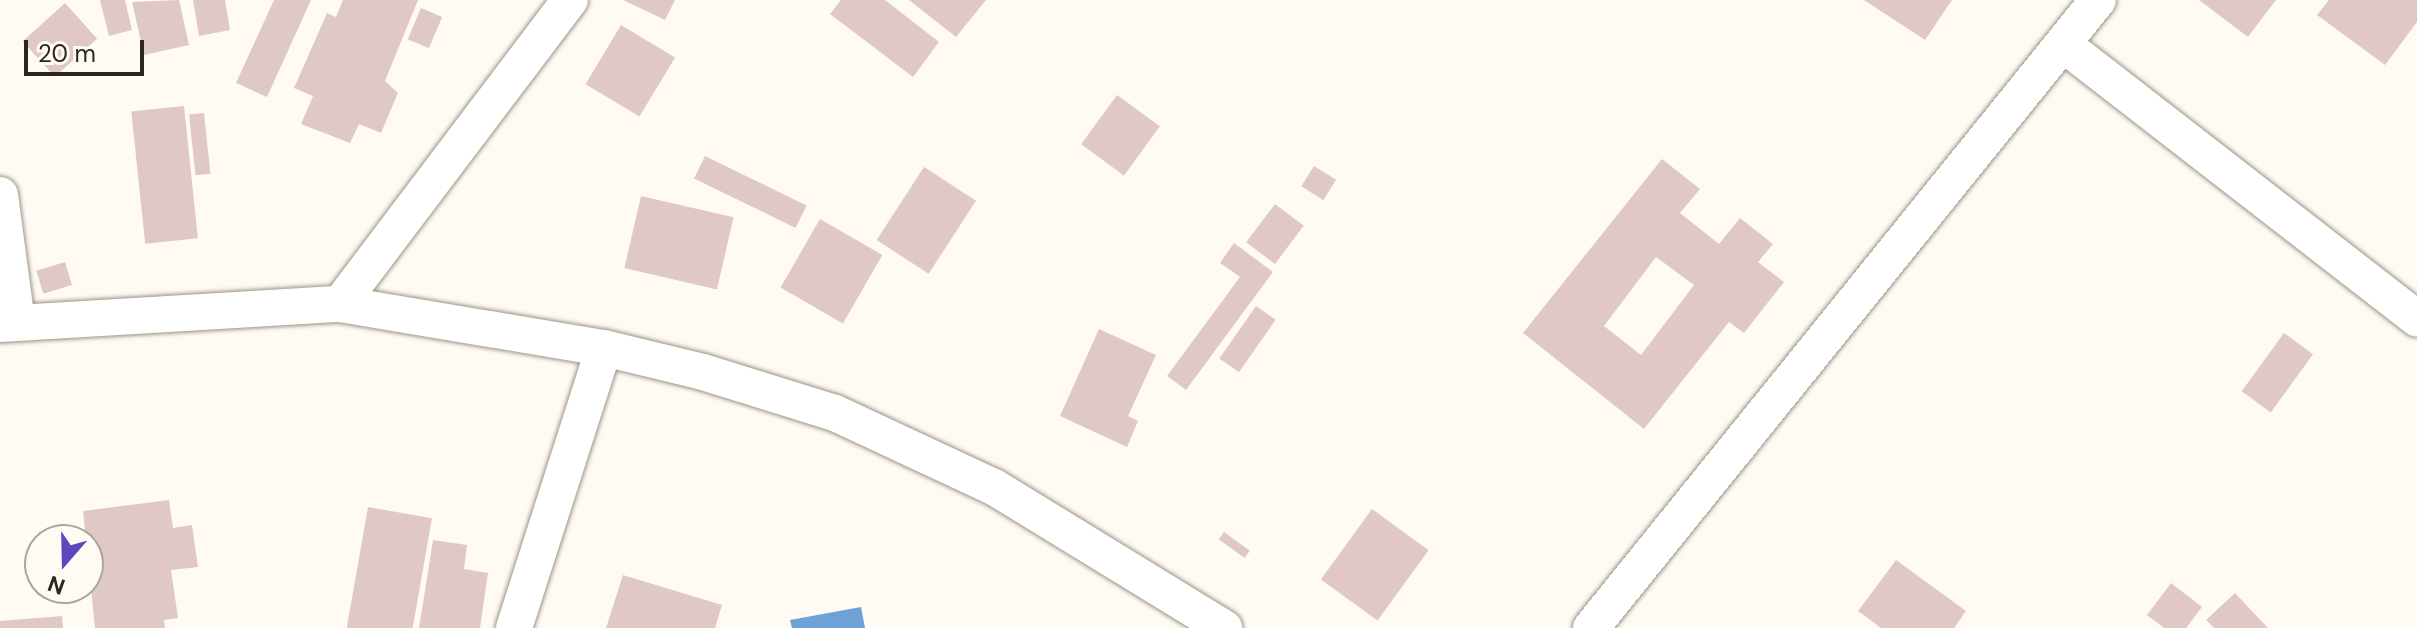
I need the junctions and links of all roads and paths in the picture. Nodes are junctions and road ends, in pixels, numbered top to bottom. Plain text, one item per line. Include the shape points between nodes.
1 (570, 0) edge
2 (2098, 0) edge
3 (2063, 44) junction
4 (0, 195) edge
5 (340, 304) junction
6 (2417, 319) edge
7 (9, 323) edge
8 (604, 348) junction
9 (514, 628) edge
10 (1224, 628) edge
11 (1591, 628) edge

1 - 5 street
2 - 3 street
3 - 6 street
3 - 11 street
4 - 7 street
5 - 7 street
5 - 8 street
8 - 9 street
8 - 10 street via 835,413 994,487

